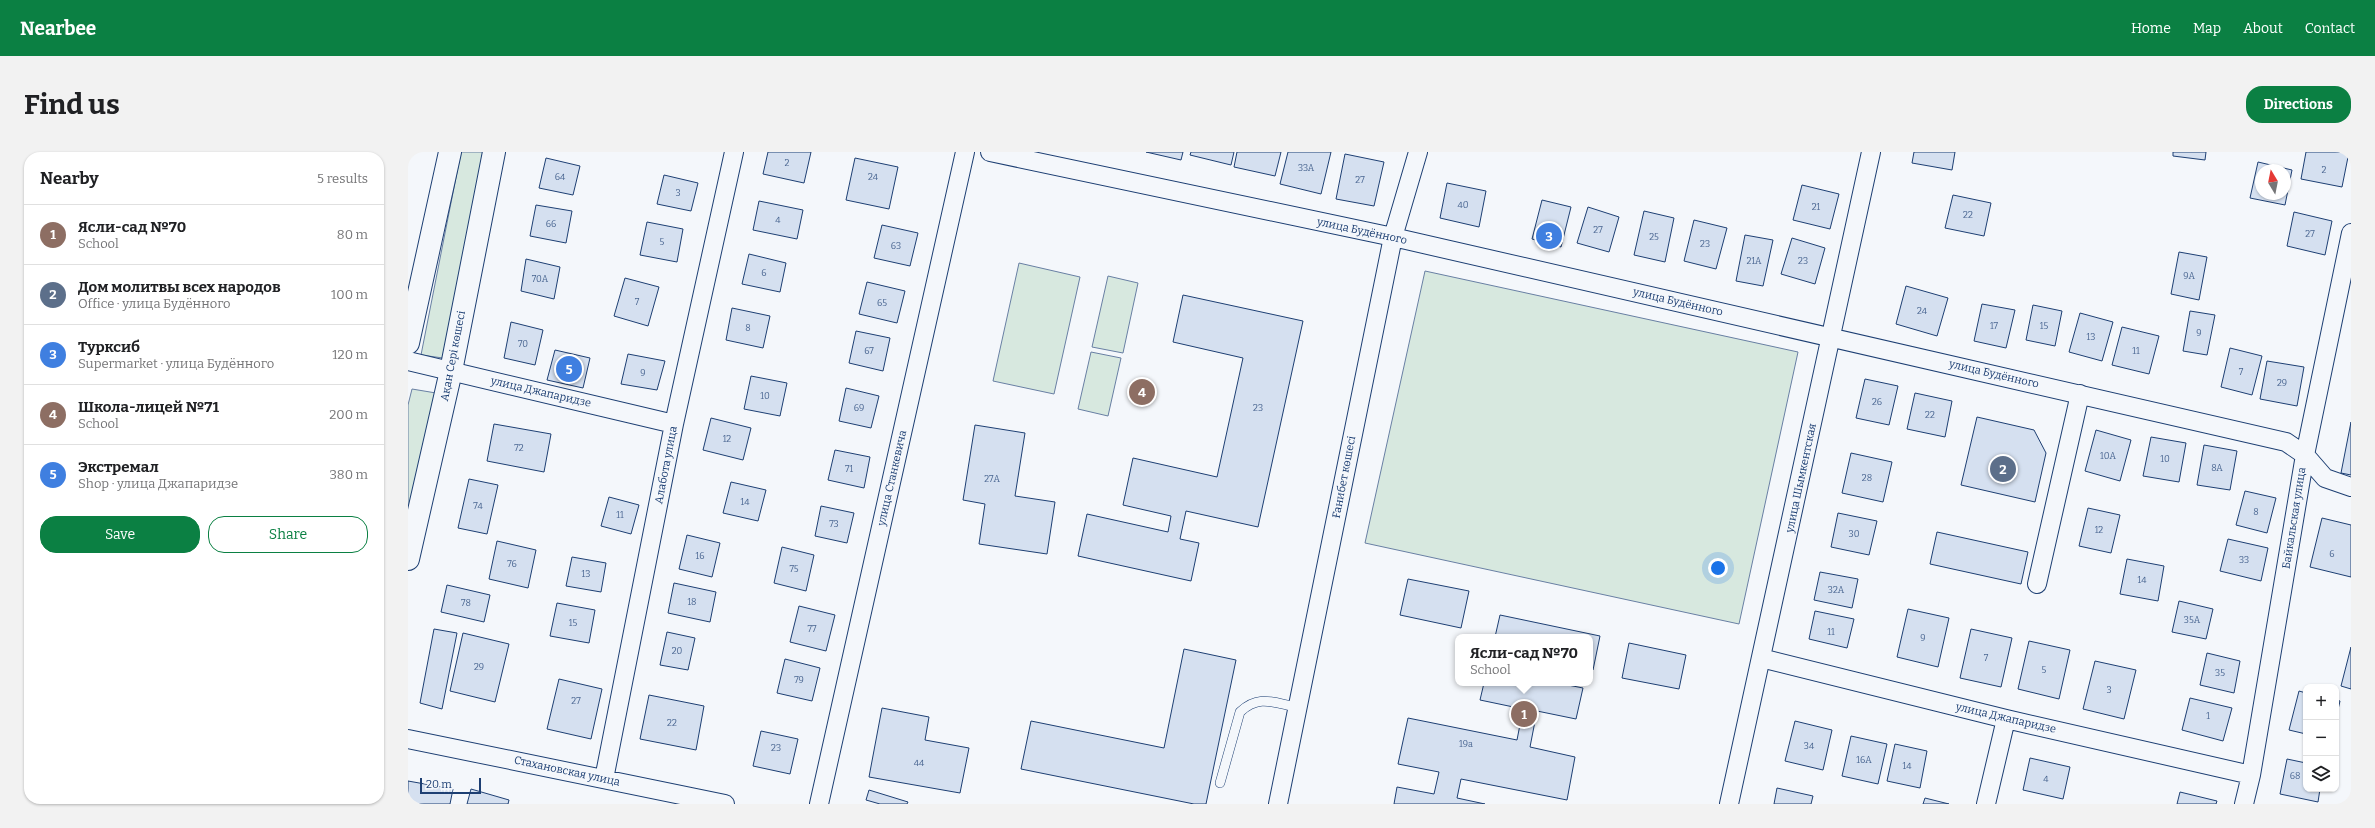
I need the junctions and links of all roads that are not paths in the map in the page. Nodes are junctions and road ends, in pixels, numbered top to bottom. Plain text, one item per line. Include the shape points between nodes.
1 (450, 152) edge
2 (494, 152) edge
3 (734, 152) edge
4 (965, 152) edge
5 (990, 152) edge
6 (1418, 152) edge
7 (1871, 152) edge
8 (2351, 233) edge
9 (1393, 237) junction
10 (1832, 337) junction
11 (408, 342) edge
12 (408, 361) edge
13 (451, 371) junction
14 (2080, 394) junction
15 (674, 424) junction
16 (2305, 455) junction
17 (2351, 487) edge
18 (408, 559) edge
19 (2037, 584) dead end
20 (1761, 658) junction
21 (1297, 707) junction
22 (2006, 719) junction
23 (408, 739) edge
24 (2252, 775) junction
25 (604, 779) junction
26 (1220, 783) dead end
27 (725, 804) edge
28 (819, 804) edge
29 (1278, 804) edge
30 (1729, 804) edge
31 (1986, 804) edge
32 (2244, 804) edge

1 - 11 street
2 - 13 street, Ақан Сері көшесі
3 - 15 street, Алабота улица
4 - 28 street, улица Станкевича
5 - 9 street, улица Будённого
6 - 9 street, Ғанибет көшесі
7 - 10 street, улица Шымкентская
8 - 16 street, Байкальская улица
9 - 10 street, улица Будённого
9 - 21 street, Ғанибет көшесі
10 - 14 street, улица Будённого
10 - 20 street, улица Шымкентская
12 - 13 street, улица Джапаридзе
13 - 15 street, улица Джапаридзе
13 - 18 street, Ақан Сері көшесі
14 - 16 street, улица Будённого via 2286,442
14 - 19 street
15 - 25 street, Алабота улица
16 - 17 street, улица Будённого via 2325,478
16 - 24 street, Байкальская улица
20 - 22 street, улица Джапаридзе
20 - 30 street, улица Шымкентская
21 - 26 lane via 1259,700 1248,704 1240,712
21 - 29 street, Ғанибет көшесі
22 - 24 street, улица Джапаридзе
22 - 31 street
23 - 25 street, Стахановская улица
24 - 32 street, Байкальская улица
25 - 27 street, Стахановская улица

